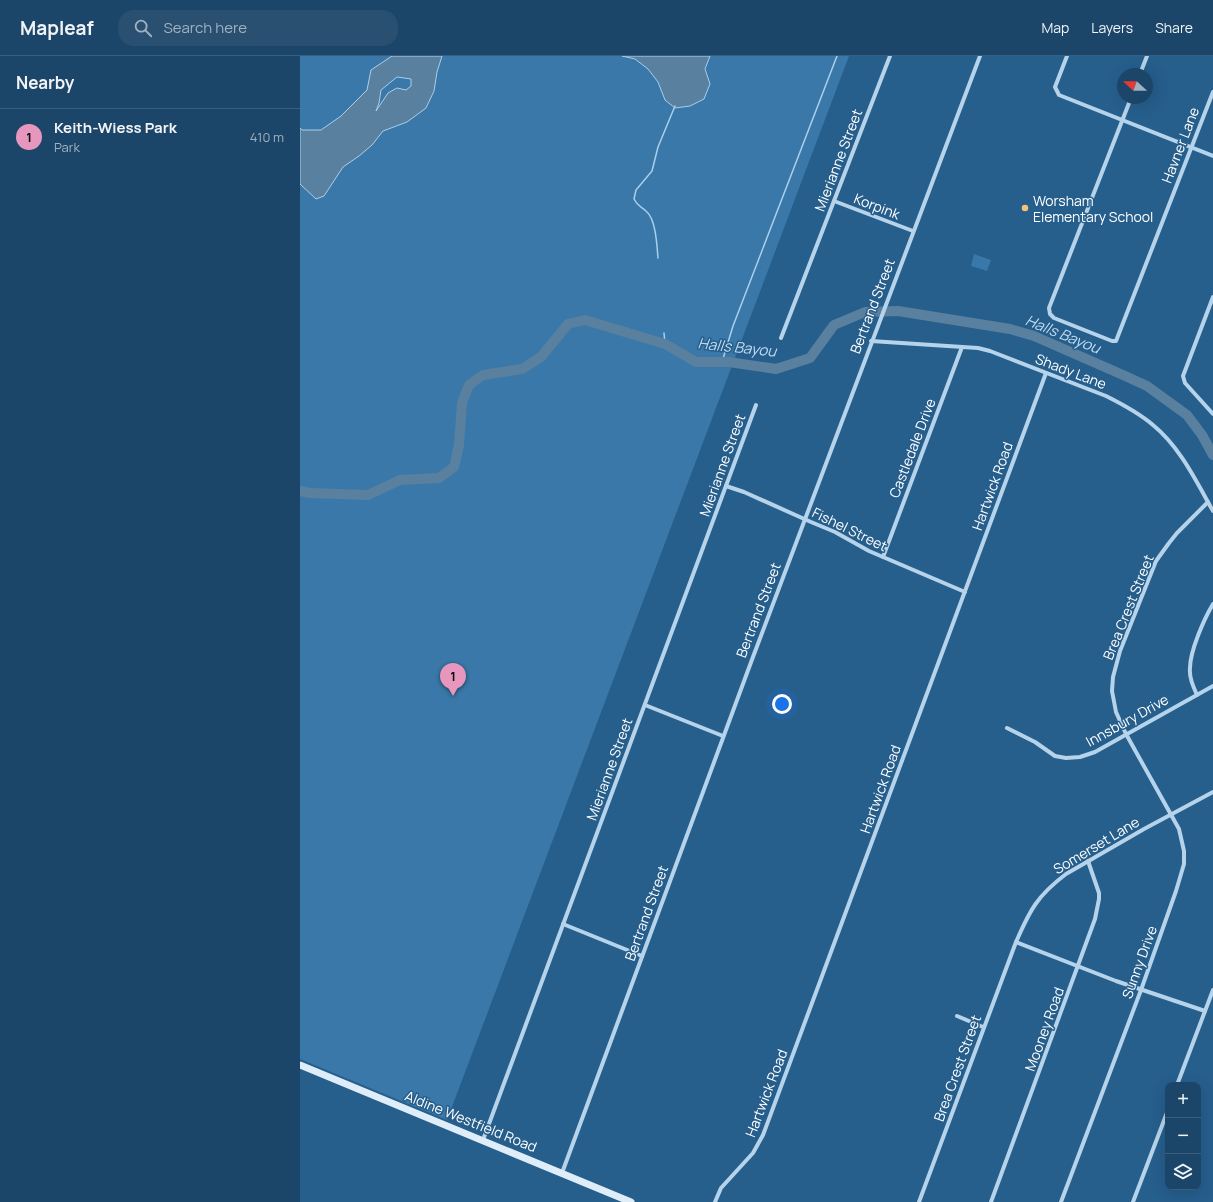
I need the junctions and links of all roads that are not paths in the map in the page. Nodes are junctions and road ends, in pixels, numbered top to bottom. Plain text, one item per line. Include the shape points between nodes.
1 (890, 56) edge
2 (980, 56) edge
3 (1067, 56) edge
4 (1147, 56) edge
5 (1142, 68) edge
6 (1213, 92) edge
7 (1129, 104) edge
8 (1122, 120) junction
9 (1192, 147) junction
10 (1213, 156) edge
11 (834, 201) junction
12 (913, 231) junction
13 (1213, 297) edge
14 (781, 338) dead end
15 (871, 340) junction
16 (962, 347) junction
17 (1046, 373) junction
18 (756, 405) dead end
19 (1213, 414) edge
20 (726, 486) junction
21 (1208, 502) junction
22 (1213, 511) edge
23 (804, 519) junction
24 (883, 557) junction
25 (964, 592) junction
26 (1213, 604) edge
27 (1213, 686) edge
28 (1197, 695) junction
29 (645, 705) junction
30 (1007, 728) dead end
31 (1126, 734) junction
32 (723, 736) junction
33 (1213, 792) edge
34 (1171, 815) junction
35 (1088, 861) junction
36 (563, 924) junction
37 (1016, 942) junction
38 (642, 956) junction
39 (1078, 966) junction
40 (1141, 990) junction
41 (1213, 990) edge
42 (1205, 1012) junction
43 (957, 1016) dead end
44 (984, 1027) junction
45 (300, 1064) edge
46 (1178, 1082) edge
47 (1165, 1118) edge
48 (483, 1140) junction
49 (562, 1173) junction
50 (631, 1202) edge
51 (714, 1202) edge
52 (919, 1202) edge
53 (991, 1202) edge
54 (1061, 1202) edge
55 (1133, 1202) edge

1 - 11 street, Mierianne Street
2 - 12 street, Bertrand Street
3 - 8 street via 1056,84 1057,93
4 - 5 street
6 - 9 street, Havner Lane
7 - 8 street
8 - 9 street
8 - 9 street, Havner Lane via 1049,310 1054,318 1108,340 1116,341
9 - 10 street
11 - 12 street, Korpink
11 - 14 street, Mierianne Street
12 - 15 street, Bertrand Street
13 - 19 street via 1183,376 1185,383
15 - 16 street, Shady Lane
15 - 23 street, Bertrand Street
16 - 17 street, Shady Lane via 990,351
16 - 24 street, Castledale Drive
17 - 21 street, Shady Lane via 1120,403 1154,425 1179,454
17 - 25 street, Hartwick Road
18 - 20 street, Mierianne Street
20 - 23 street, Fishel Street
20 - 29 street, Mierianne Street
21 - 22 street, Shady Lane
21 - 31 street, Brea Crest Street via 1177,533 1160,555 1120,651 1112,692 1116,712
23 - 24 street, Fishel Street
23 - 32 street, Bertrand Street
24 - 25 street, Fishel Street
25 - 51 street, Hartwick Road via 763,1135 753,1153 721,1188
26 - 28 street via 1192,654 1191,677
27 - 28 street, Innsbury Drive
28 - 31 street, Innsbury Drive
29 - 32 street
29 - 36 street, Mierianne Street
30 - 31 street, Innsbury Drive via 1055,756 1066,758 1095,752
31 - 34 street, Sunny Drive
32 - 38 street, Bertrand Street
33 - 34 street, Somerset Lane
34 - 35 street, Somerset Lane
34 - 40 street, Sunny Drive via 1182,839 1184,864
35 - 37 street, Somerset Lane via 1066,874 1043,893 1028,915
35 - 39 street, Mooney Road via 1098,887 1099,900
36 - 38 street
36 - 48 street, Mierianne Street
37 - 39 street
37 - 44 street, Brea Crest Street
38 - 49 street, Bertrand Street
39 - 40 street
39 - 53 street, Mooney Road
40 - 42 street
40 - 54 street, Sunny Drive
41 - 42 street
42 - 46 street
43 - 44 street
44 - 52 street, Brea Crest Street
45 - 48 main road, Aldine Westfield Road
47 - 55 street
48 - 49 main road, Aldine Westfield Road
49 - 50 main road, Aldine Westfield Road

